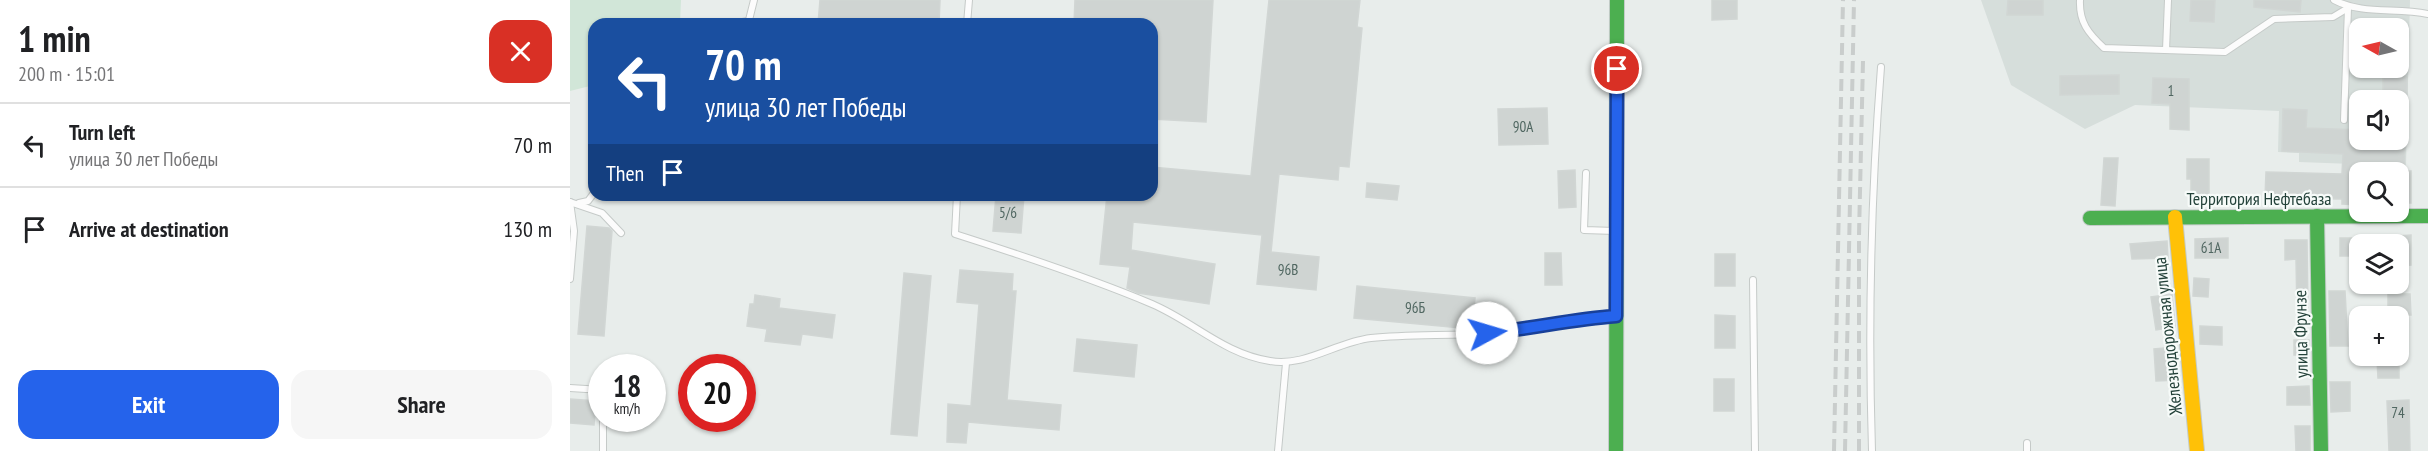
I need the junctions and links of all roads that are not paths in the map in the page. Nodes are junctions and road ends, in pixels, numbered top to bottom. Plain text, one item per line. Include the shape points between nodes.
1 (754, 0) edge
2 (969, 0) edge
3 (1617, 0) edge
4 (2080, 0) edge
5 (2168, 0) edge
6 (2334, 0) edge
7 (2367, 0) edge
8 (2348, 8) junction
9 (2366, 8) junction
10 (2428, 14) edge
11 (749, 18) edge
12 (968, 18) edge
13 (2166, 51) junction
14 (1881, 67) dead end
15 (2344, 120) dead end
16 (1586, 173) dead end
17 (588, 201) edge
18 (957, 201) edge
19 (570, 202) edge
20 (579, 203) junction
21 (2317, 216) junction
22 (2428, 216) edge
23 (2175, 217) junction
24 (2090, 218) dead end
25 (1616, 231) junction
26 (621, 233) dead end
27 (570, 279) edge
28 (1753, 280) dead end
29 (1616, 316) junction
30 (1286, 363) junction
31 (570, 388) edge
32 (588, 389) edge
33 (603, 432) edge
34 (2027, 443) dead end
35 (603, 451) edge
36 (1278, 451) edge
37 (1616, 451) edge
38 (1755, 451) edge
39 (1872, 451) edge
40 (2027, 451) edge
41 (2197, 451) edge
42 (2321, 451) edge

1 - 11 lane
2 - 12 lane
3 - 25 street
4 - 13 lane via 2079,16 2104,48
5 - 13 lane
6 - 8 lane
7 - 9 lane
8 - 9 lane
8 - 13 lane via 2333,17 2274,19 2225,52
8 - 15 lane
9 - 10 lane
14 - 39 lane via 1873,175
16 - 25 lane via 1584,230
17 - 20 lane
18 - 30 lane via 955,234 1155,305 1225,348
19 - 20 lane
19 - 27 lane via 574,231
20 - 26 lane via 602,213
21 - 22 street, Территория Нефтебаза
21 - 23 street, Территория Нефтебаза
21 - 42 street, улица Фрунзе
23 - 24 street, Территория Нефтебаза
23 - 41 street, Железнодорожная улица
25 - 29 street
28 - 38 lane
29 - 30 lane via 1487,333 1370,338
29 - 37 street
30 - 36 lane
31 - 32 lane
33 - 35 lane
34 - 40 lane

